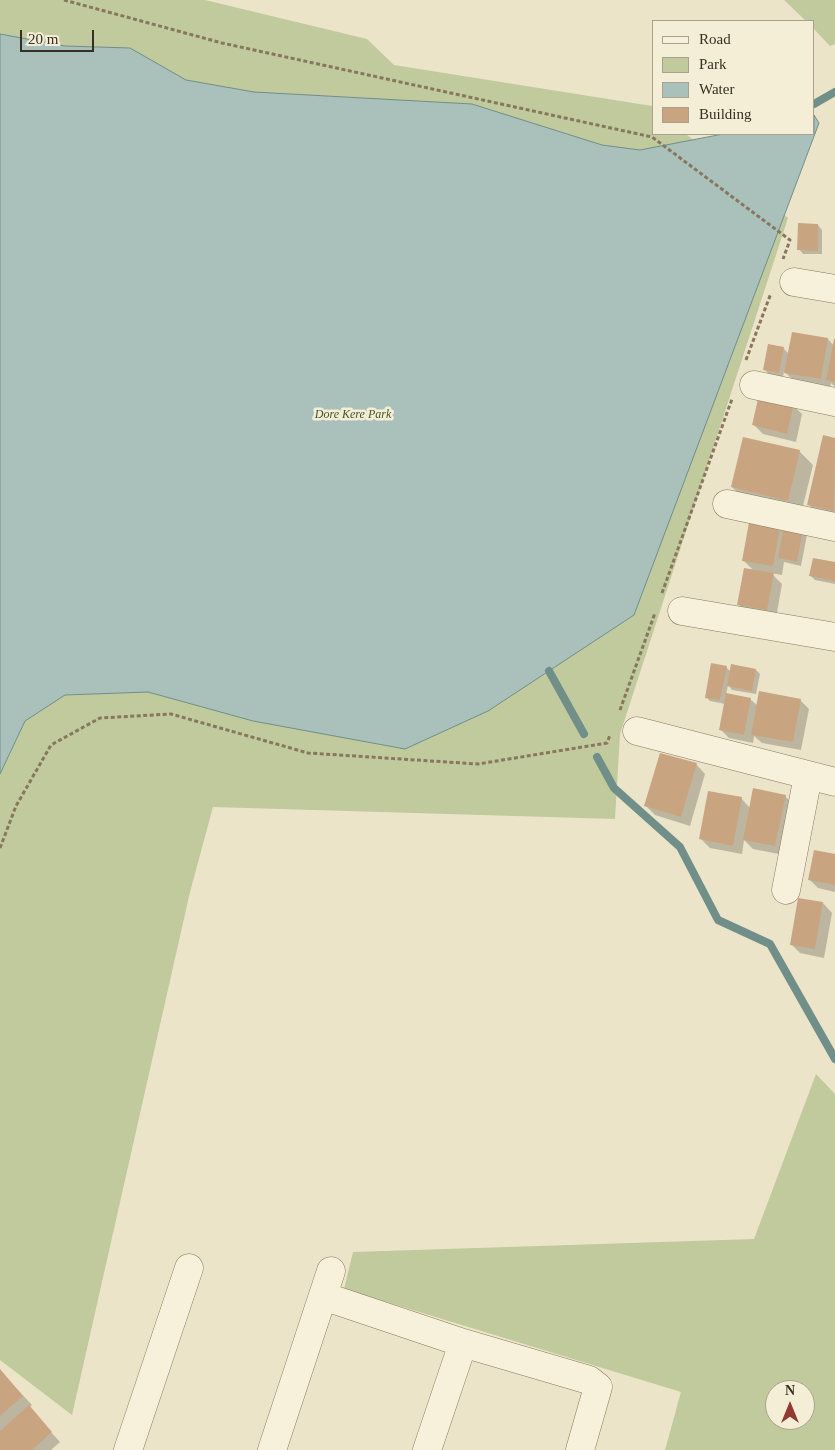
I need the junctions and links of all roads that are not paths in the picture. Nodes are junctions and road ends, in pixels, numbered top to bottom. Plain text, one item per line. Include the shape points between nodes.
1 (782, 279) road end
2 (835, 289) edge
3 (745, 379) road end
4 (835, 402) edge
5 (727, 504) dead end
6 (835, 527) edge
7 (666, 605) road end
8 (835, 637) edge
9 (622, 726) road end
10 (808, 776) junction
11 (835, 782) edge
12 (786, 890) dead end
13 (189, 1268) dead end
14 (463, 1342) junction
15 (128, 1450) edge
16 (272, 1450) edge
17 (428, 1450) edge
18 (580, 1450) edge

1 - 2 street
3 - 4 street
5 - 6 street
7 - 8 street
9 - 10 street
10 - 11 street
10 - 12 street
13 - 15 street
14 - 16 street via 327,1284
14 - 17 street
14 - 18 street via 589,1380 598,1387

